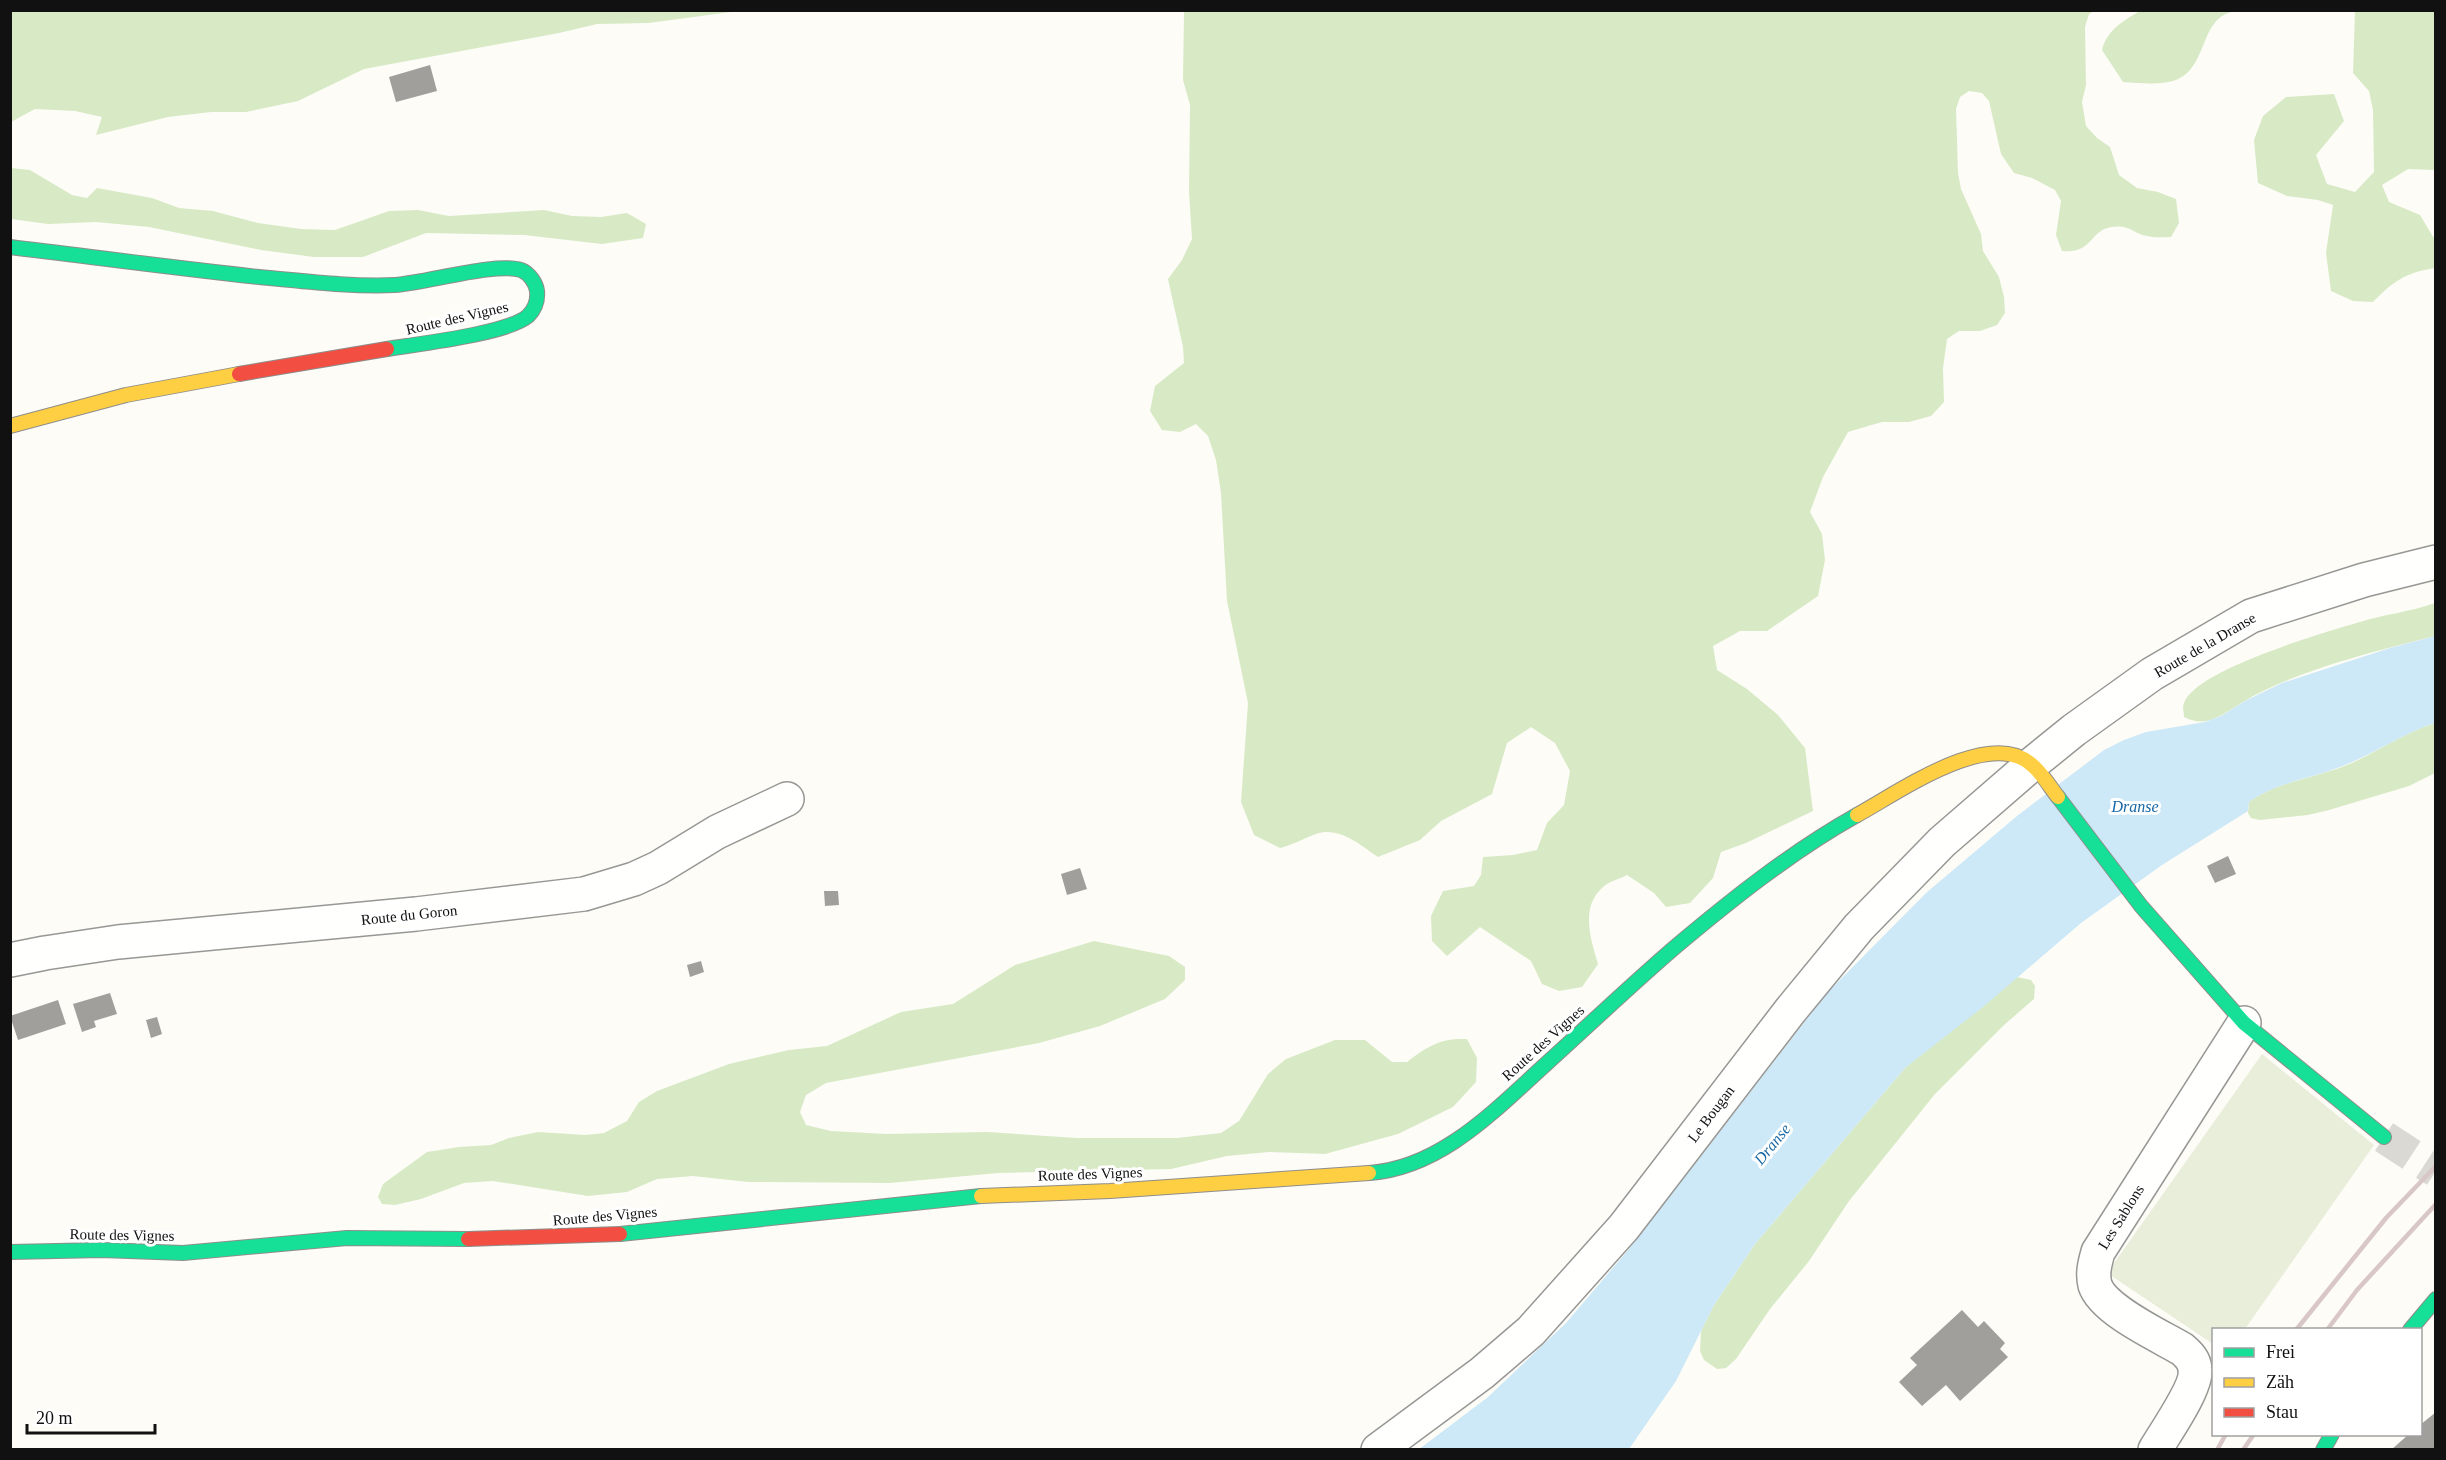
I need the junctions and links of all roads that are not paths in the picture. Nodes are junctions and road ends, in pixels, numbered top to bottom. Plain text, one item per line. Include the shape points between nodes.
1 (10, 247) edge
2 (10, 426) edge
3 (2436, 562) edge
4 (2040, 774) junction
5 (787, 799) dead end
6 (10, 960) edge
7 (2244, 1023) junction
8 (2384, 1137) tunnel mouth
9 (10, 1252) edge
10 (2436, 1299) edge
11 (2411, 1328) edge
12 (2331, 1436) edge
13 (1378, 1449) edge
14 (2155, 1449) edge
15 (2323, 1449) edge

1 - 2 street, Route des Vignes via 240,275 372,284 428,283 514,268 529,275 537,298 526,317 507,327 140,392
3 - 4 street, Route de la Dranse via 2251,616 2152,674 2083,723
4 - 7 street via 2141,906
4 - 9 street, Route des Vignes via 2017,756 1980,754 1930,775 1826,833 1674,948 1493,1112 1452,1144 1396,1170 1339,1177 979,1196 598,1235 347,1238 183,1253
4 - 13 street, Le Bougan via 1942,842 1859,927 1624,1227 1531,1331 1482,1373
5 - 6 street, Route du Goron via 717,832 658,868 584,894 118,942
7 - 8 street
7 - 14 street, Les Sablons via 2098,1252 2093,1270 2101,1297 2192,1358 2196,1371 2188,1396
10 - 11 street
12 - 15 street

